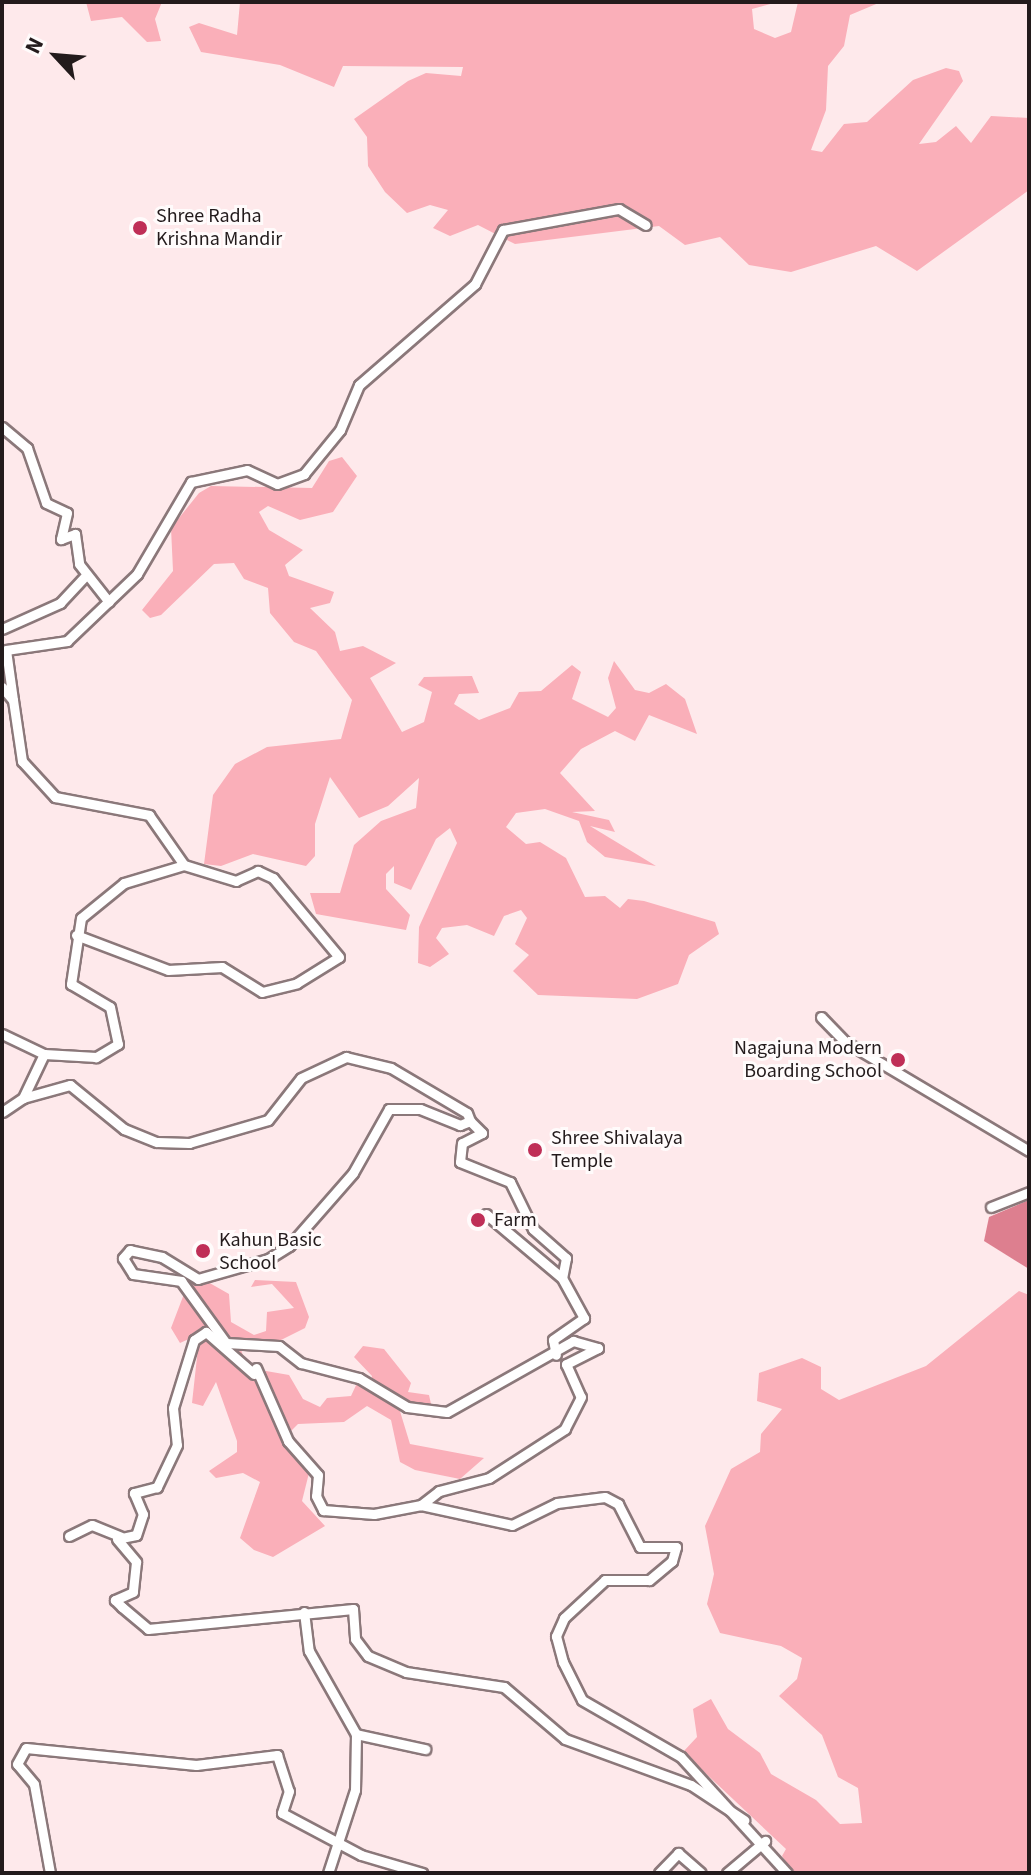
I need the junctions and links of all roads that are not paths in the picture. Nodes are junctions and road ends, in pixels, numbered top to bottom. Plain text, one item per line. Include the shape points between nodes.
1 (646, 225) dead end
2 (2, 427) edge
3 (86, 575) junction
4 (109, 602) junction
5 (2, 629) edge
6 (6, 695) edge
7 (184, 865) junction
8 (76, 935) junction
9 (821, 1017) dead end
10 (2, 1034) edge
11 (44, 1054) junction
12 (23, 1098) junction
13 (2, 1112) edge
14 (470, 1121) junction
15 (1029, 1151) edge
16 (1029, 1192) edge
17 (991, 1207) dead end
18 (486, 1214) dead end
19 (562, 1278) junction
20 (226, 1343) junction
21 (556, 1355) junction
22 (254, 1374) junction
23 (421, 1505) junction
24 (69, 1536) dead end
25 (121, 1537) junction
26 (304, 1612) junction
27 (356, 1734) junction
28 (425, 1749) dead end
29 (744, 1820) junction
30 (765, 1841) junction
31 (334, 1843) junction
32 (50, 1873) edge
33 (328, 1873) edge
34 (422, 1873) edge
35 (659, 1873) edge
36 (701, 1873) edge
37 (727, 1873) edge
38 (787, 1873) edge

1 - 4 street via 619,209 503,230 475,284 359,385 340,430 304,474 277,484 247,470 191,482 137,574
2 - 3 street via 27,448 46,503 67,513 61,539 75,534
3 - 4 street
3 - 5 street via 60,603
4 - 6 street via 67,641 6,650
6 - 7 street via 22,761 55,797 149,815
7 - 8 street via 124,883 81,918
7 - 8 street via 236,881 258,871 273,878 339,957 297,983 262,992 222,967 168,970
8 - 11 street via 71,984 110,1007 118,1044 96,1057
9 - 15 street via 844,1041
10 - 11 street
11 - 12 street
12 - 13 street
12 - 14 street via 70,1085 124,1129 157,1142 189,1143 268,1120 301,1078 346,1057 391,1068
14 - 19 street via 482,1133 462,1143 460,1162 510,1182 533,1229 566,1258
14 - 20 street via 449,1123 396,1104 323,1210 268,1259 198,1279 162,1257 130,1250 123,1258 133,1274 181,1281
16 - 17 street
18 - 19 street
19 - 21 street via 584,1318 553,1340
20 - 21 street via 279,1346 301,1363 359,1378 407,1407 437,1412
20 - 22 street via 256,1368
21 - 23 street via 579,1340 599,1350 566,1364 581,1397 565,1429 489,1478 439,1491
22 - 23 street via 298,1458 314,1465 323,1510 374,1514
22 - 25 street via 206,1332 194,1340 173,1408 177,1445 157,1487 134,1493 143,1514 136,1535
23 - 29 street via 512,1525 557,1503 605,1497 618,1504 640,1547 676,1547 672,1561 643,1583 617,1578 599,1584 564,1618 556,1641 582,1700 681,1757
24 - 25 street via 86,1525
25 - 26 street via 136,1562 137,1581 115,1600 148,1629 221,1626
26 - 27 street via 309,1651
26 - 29 street via 341,1605 353,1609 355,1639 368,1656 406,1672 504,1687 565,1739 691,1785
27 - 28 street
27 - 31 street via 355,1790
29 - 30 street
30 - 37 street
30 - 38 street
31 - 32 street via 282,1813 289,1791 277,1755 196,1765 26,1748 17,1764 34,1784
31 - 33 street
31 - 34 street
35 - 36 street via 678,1853

